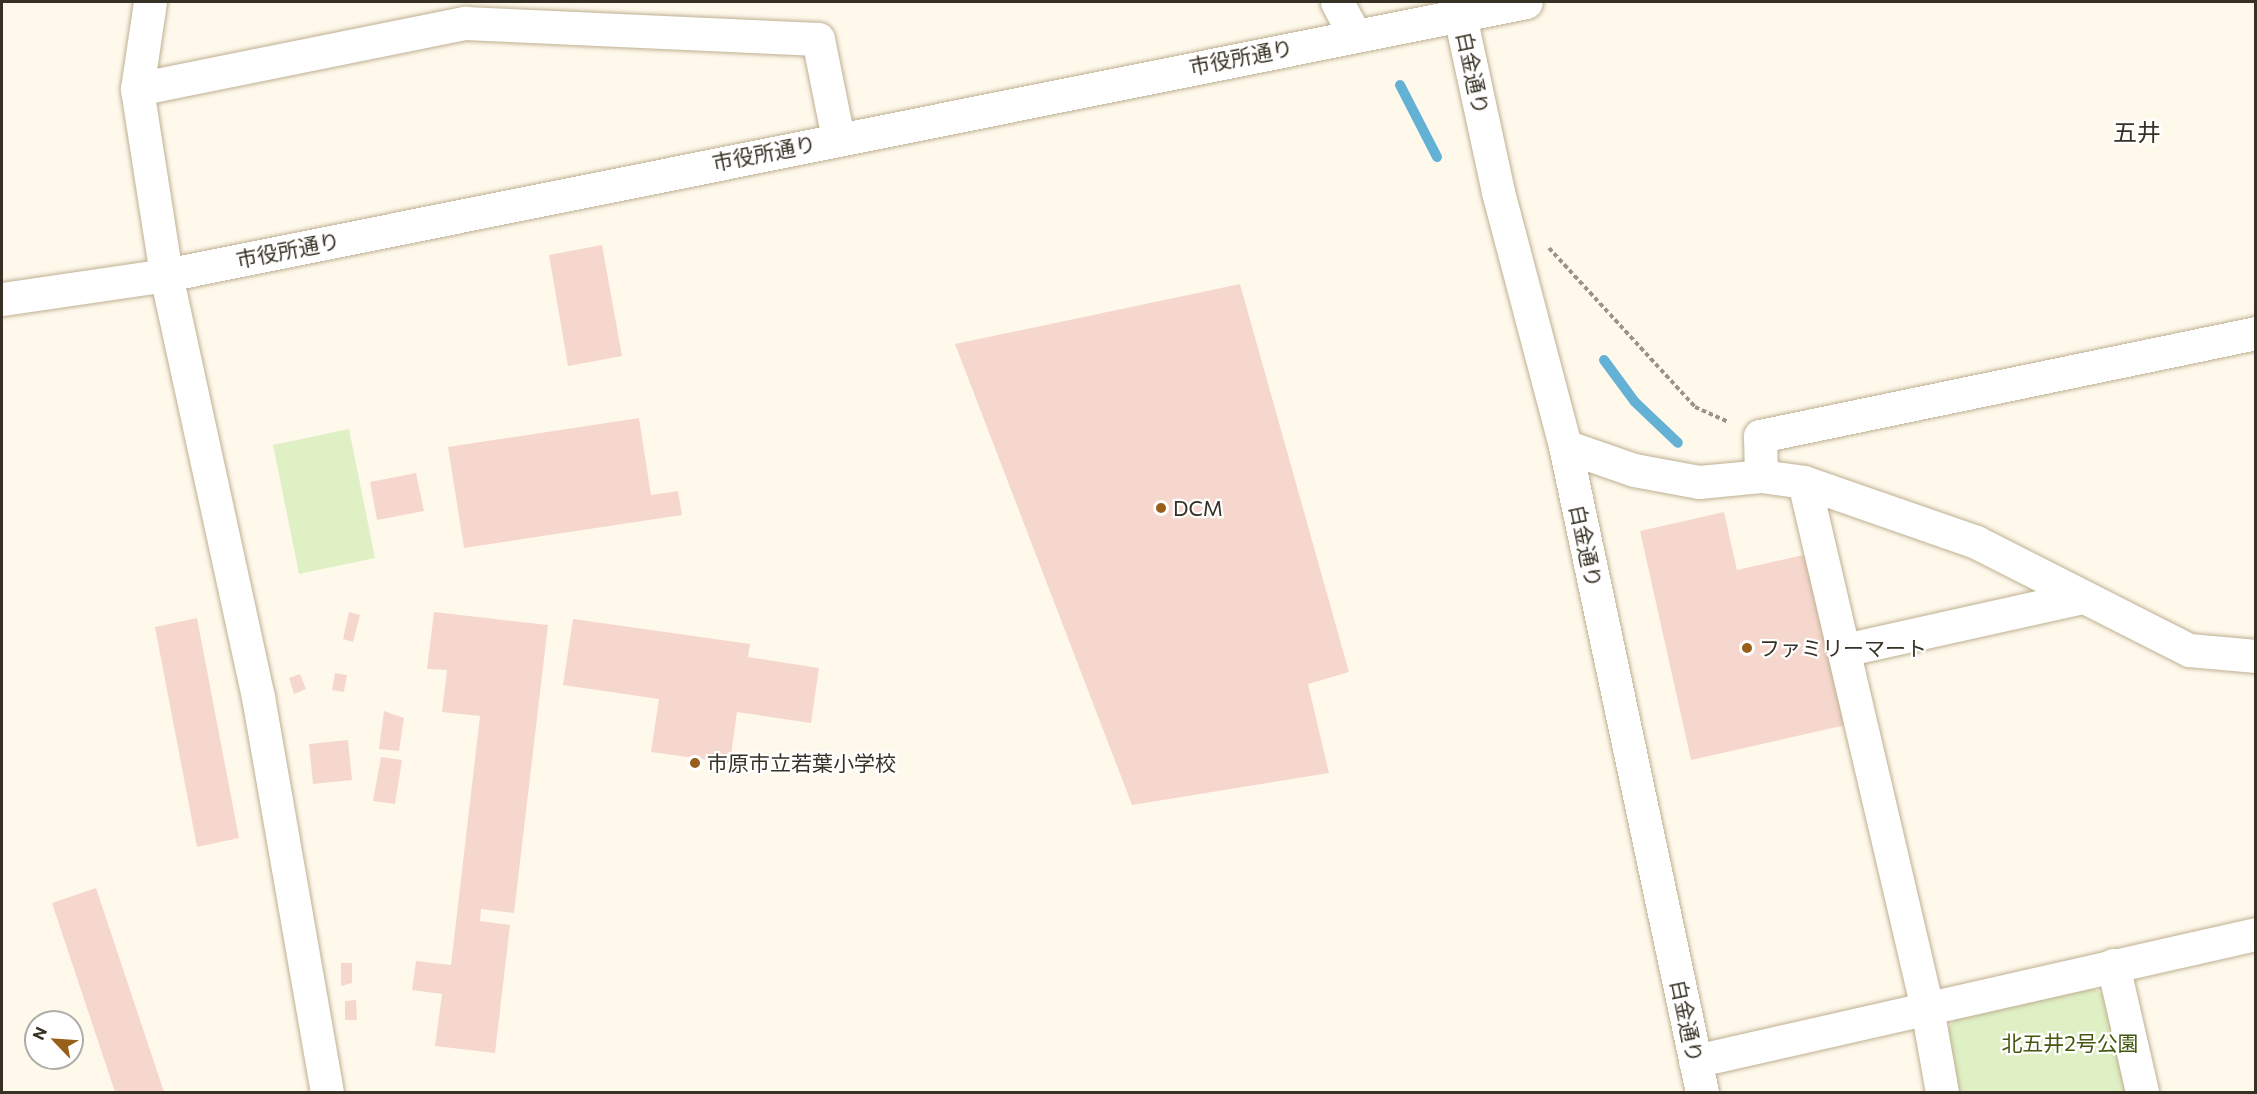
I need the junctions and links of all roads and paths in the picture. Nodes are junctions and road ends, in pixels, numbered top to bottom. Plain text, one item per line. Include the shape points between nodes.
1 (150, 2) edge
2 (1337, 2) edge
3 (1526, 2) edge
4 (1458, 8) edge
5 (548, 14) edge
6 (1354, 34) junction
7 (137, 89) junction
8 (838, 138) junction
9 (1546, 244) dead end
10 (166, 275) junction
11 (2, 299) edge
12 (2256, 333) edge
13 (1760, 436) junction
14 (1565, 446) junction
15 (1761, 476) junction
16 (1804, 482) junction
17 (2083, 597) junction
18 (1845, 650) junction
19 (2256, 656) edge
20 (2256, 934) edge
21 (2113, 965) junction
22 (1927, 1008) junction
23 (1695, 1061) junction
24 (327, 1092) edge
25 (1702, 1092) edge
26 (1942, 1092) edge
27 (2142, 1092) edge

1 - 7 street
2 - 6 street
3 - 4 street, 市役所通り
4 - 6 street, 市役所通り
4 - 14 street, 白金通り via 1498,192
5 - 7 street via 465,23
5 - 8 street via 818,39
6 - 8 street, 市役所通り
7 - 10 street
8 - 10 street, 市役所通り
9 - 13 path via 1695,407
10 - 11 street, 市役所通り
10 - 24 street via 258,697
12 - 13 street
13 - 15 street
14 - 15 street via 1634,470 1699,482
14 - 23 street, 白金通り
15 - 16 street
16 - 17 street via 1976,542
16 - 18 street
17 - 18 street
17 - 19 street via 2189,650
18 - 22 street
20 - 21 street
21 - 22 street
21 - 27 street
22 - 23 street
22 - 26 street
23 - 25 street, 白金通り

